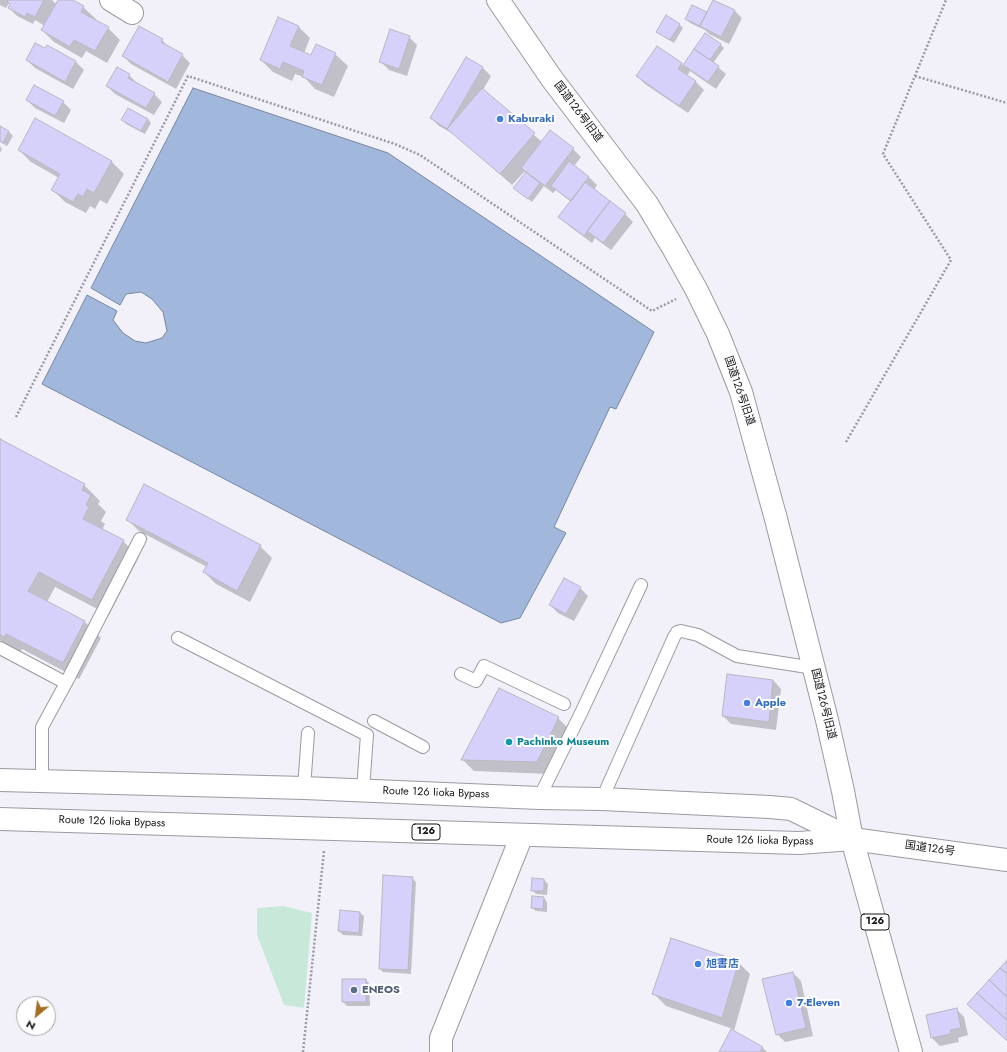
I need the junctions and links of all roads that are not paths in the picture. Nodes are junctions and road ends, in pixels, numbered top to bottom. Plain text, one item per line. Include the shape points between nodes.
1 (111, 0) edge
2 (498, 0) edge
3 (132, 13) dead end
4 (140, 539) dead end
5 (641, 586) dead end
6 (178, 638) dead end
7 (0, 648) edge
8 (814, 668) junction
9 (461, 674) dead end
10 (66, 683) junction
11 (564, 704) dead end
12 (374, 721) dead end
13 (308, 733) dead end
14 (423, 747) dead end
15 (0, 780) edge
16 (42, 781) junction
17 (304, 788) junction
18 (363, 790) junction
19 (539, 798) junction
20 (602, 799) junction
21 (0, 819) edge
22 (522, 835) junction
23 (852, 838) junction
24 (1007, 860) edge
25 (441, 1052) edge
26 (911, 1052) edge

1 - 3 main road
2 - 8 main road, 国道126号旧道 via 552,79 647,204 696,289 718,334 741,392
4 - 10 lane
5 - 19 lane
6 - 18 lane via 367,735
7 - 10 lane
8 - 20 lane via 737,656 698,635 677,632
8 - 23 main road, 国道126号旧道
9 - 11 lane via 476,681 484,666
10 - 16 lane via 42,727
12 - 14 lane
13 - 17 lane
15 - 16 main road, Route 126 Iioka Bypass / 126
16 - 17 main road, Route 126 Iioka Bypass / 126
17 - 18 main road, Route 126 Iioka Bypass / 126
18 - 19 main road, Route 126 Iioka Bypass / 126
19 - 20 main road, Route 126 Iioka Bypass / 126
20 - 23 main road, Route 126 Iioka Bypass / 126 via 791,809
21 - 22 main road, Route 126 Iioka Bypass / 126
22 - 23 main road, Route 126 Iioka Bypass / 126 via 799,843
22 - 25 main road via 441,1038
23 - 24 main road, 国道126号 / 126
23 - 26 main road, 126

